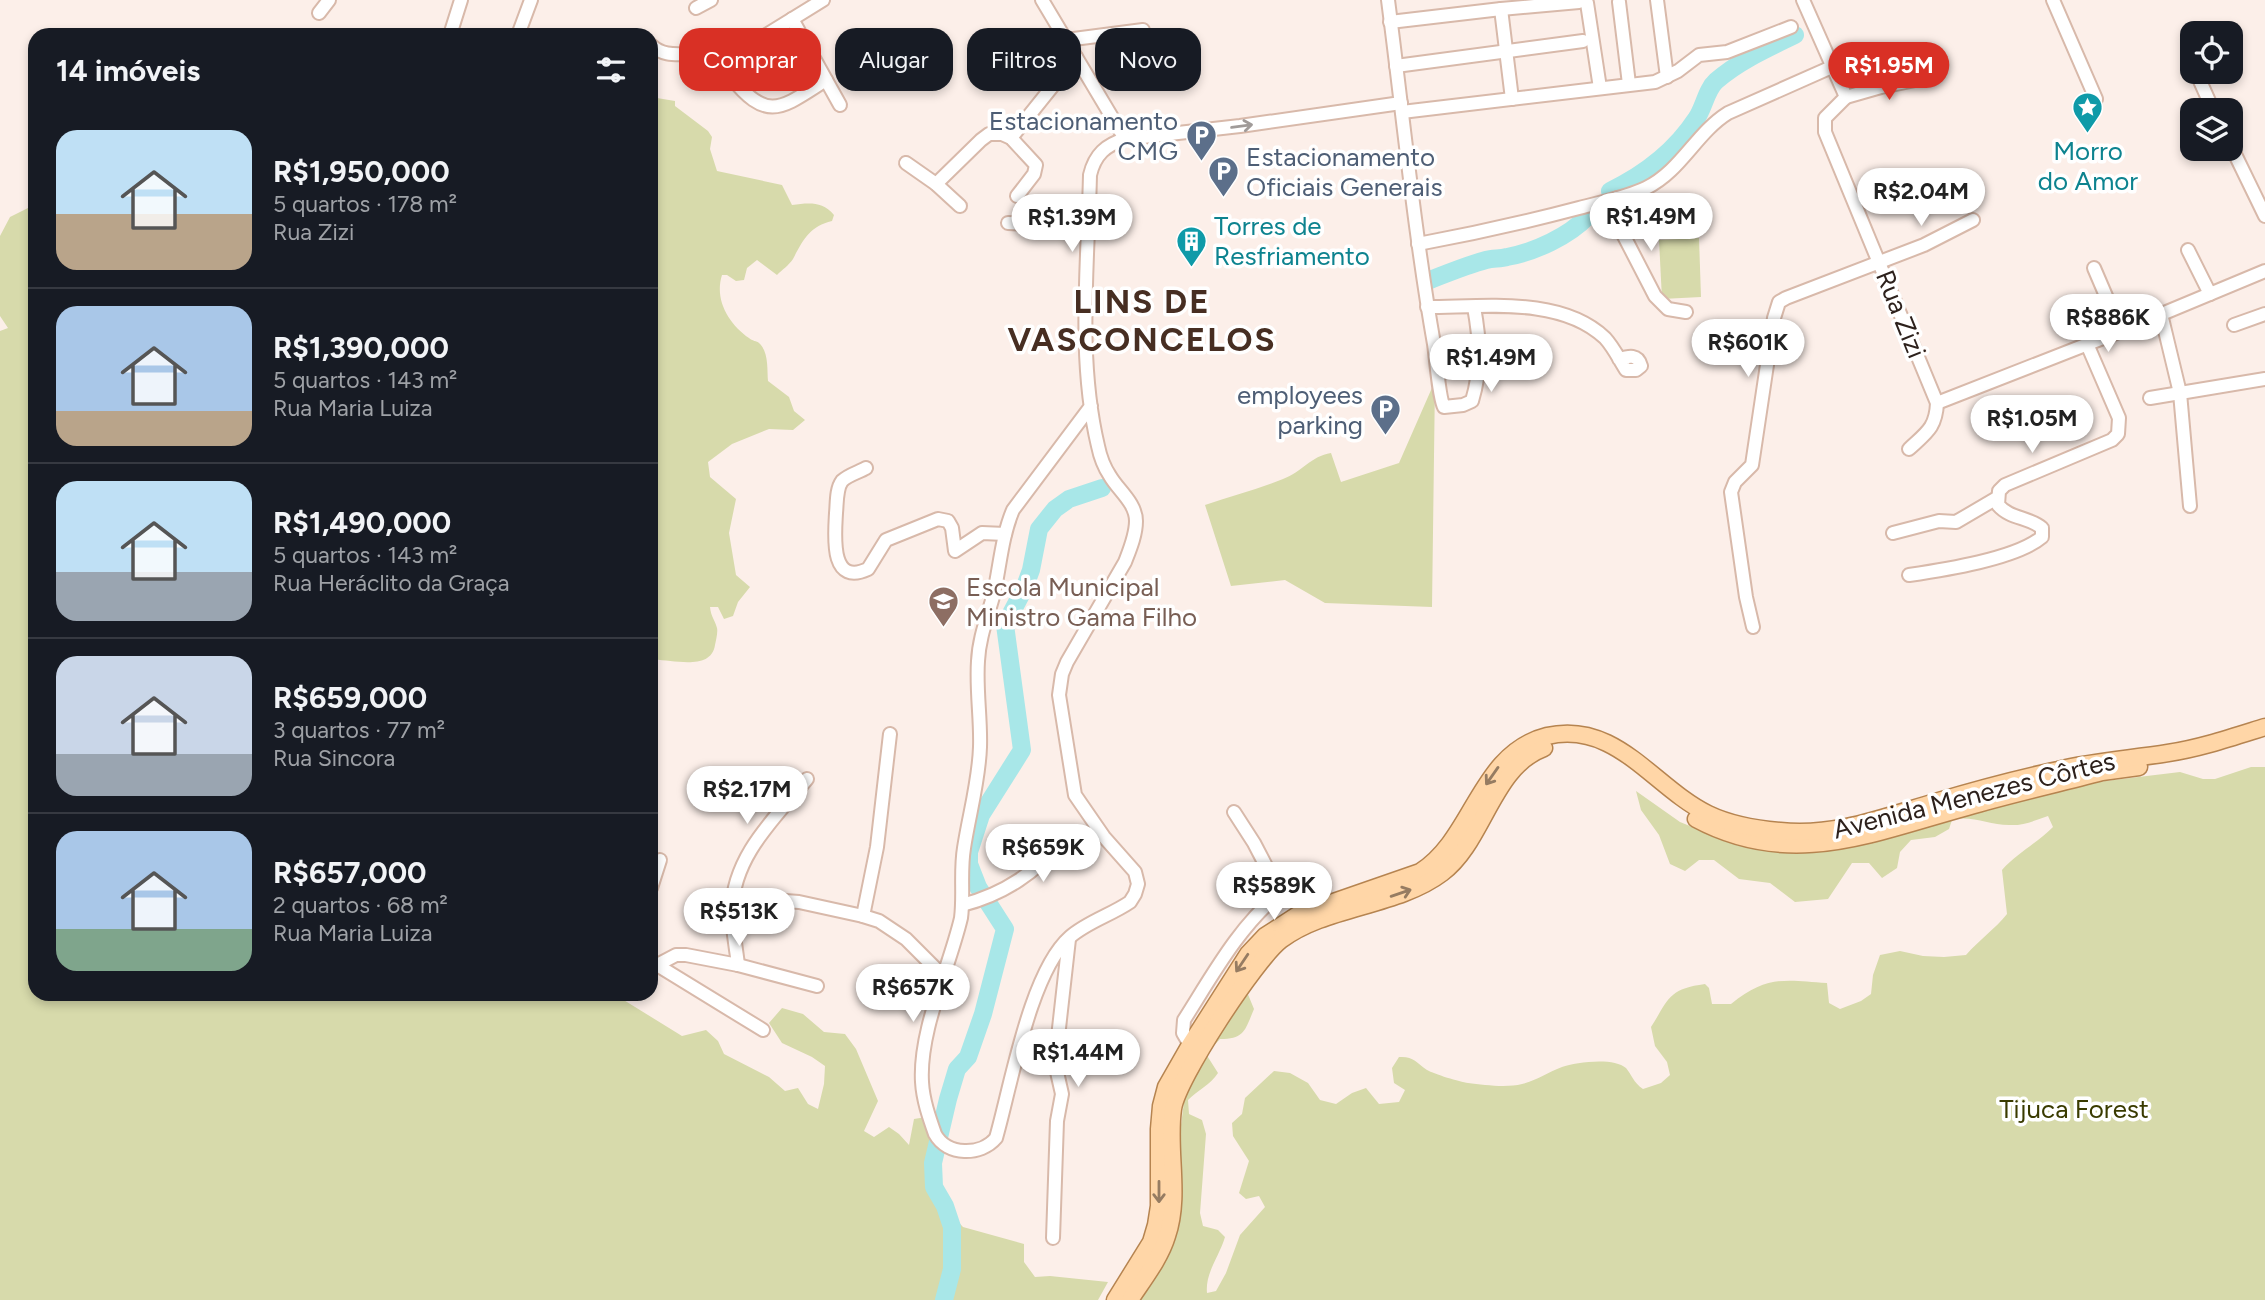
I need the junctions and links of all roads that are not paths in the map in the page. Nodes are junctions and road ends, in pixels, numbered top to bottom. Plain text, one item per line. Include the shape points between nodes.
1 (329, 0) edge
2 (461, 0) edge
3 (531, 0) edge
4 (711, 0) edge
5 (823, 0) edge
6 (1042, 0) edge
7 (1388, 0) edge
8 (1657, 0) edge
9 (1803, 0) edge
10 (2053, 0) edge
11 (1619, 2) dead end
12 (814, 4) edge
13 (696, 8) dead end
14 (1501, 9) junction
15 (319, 13) dead end
16 (792, 19) junction
17 (1391, 22) junction
18 (1791, 27) dead end
19 (452, 28) edge
20 (521, 28) edge
21 (777, 28) edge
22 (1059, 28) edge
23 (1583, 41) dead end
24 (658, 50) edge
25 (1506, 52) junction
26 (1081, 65) edge
27 (1396, 66) junction
28 (1833, 66) junction
29 (1667, 77) junction
30 (1925, 78) dead end
31 (826, 80) junction
32 (1629, 84) junction
33 (1600, 88) junction
34 (1049, 91) edge
35 (1846, 97) junction
36 (1512, 99) junction
37 (2096, 99) dead end
38 (840, 105) dead end
39 (1402, 107) junction
40 (1011, 138) junction
41 (1125, 139) junction
42 (2238, 161) edge
43 (906, 163) dead end
44 (936, 184) junction
45 (1017, 196) dead end
46 (1617, 198) junction
47 (960, 206) dead end
48 (2265, 216) edge
49 (1973, 220) dead end
50 (1008, 223) dead end
51 (1089, 227) junction
52 (1418, 244) junction
53 (2188, 250) dead end
54 (1879, 261) junction
55 (2094, 268) dead end
56 (2265, 271) edge
57 (2210, 294) junction
58 (1427, 307) junction
59 (1474, 307) junction
60 (1686, 312) dead end
61 (2161, 314) junction
62 (2265, 314) edge
63 (2234, 325) dead end
64 (2121, 331) junction
65 (2087, 344) junction
66 (1619, 359) dead end
67 (2265, 379) edge
68 (2180, 393) junction
69 (2150, 398) dead end
70 (1937, 403) junction
71 (1091, 407) junction
72 (1909, 449) dead end
73 (866, 468) dead end
74 (1997, 498) junction
75 (2190, 506) dead end
76 (1893, 533) dead end
77 (1005, 534) junction
78 (1909, 575) dead end
79 (1753, 627) dead end
80 (2265, 727) edge
81 (890, 734) dead end
82 (2265, 736) edge
83 (807, 779) dead end
84 (1234, 812) dead end
85 (1064, 839) dead end
86 (660, 860) dead end
87 (658, 866) edge
88 (733, 897) junction
89 (962, 905) junction
90 (863, 916) junction
91 (1069, 937) junction
92 (658, 962) edge
93 (658, 965) edge
94 (738, 965) junction
95 (944, 977) junction
96 (817, 986) dead end
97 (763, 1030) dead end
98 (1190, 1045) junction
99 (1053, 1238) dead end
100 (1115, 1300) edge
101 (1130, 1300) edge

1 - 15 street
2 - 19 street
3 - 20 street
4 - 13 street
5 - 12 street
6 - 22 street
7 - 17 street
8 - 29 street
9 - 28 street
10 - 37 street
11 - 32 street
12 - 16 street
14 - 17 street
14 - 25 street
14 - 33 street via 1583,3
16 - 21 street
16 - 31 street
17 - 27 street
18 - 29 street via 1727,52 1699,55
23 - 25 street
24 - 31 street via 666,55 707,56 717,61 749,97 769,107 787,104
25 - 27 street
25 - 36 street
26 - 41 street
27 - 39 street
28 - 35 street
28 - 46 street via 1728,113 1664,176
29 - 32 street
30 - 35 street
31 - 38 street
32 - 33 street
33 - 36 street
34 - 40 street
35 - 54 street, Rua Zizi via 1825,118 1825,132
36 - 39 street
41 -> 39 street
39 - 52 street
40 - 44 street via 985,136
40 - 45 street via 1036,164
41 - 51 street via 1104,149 1093,164
42 - 48 street
43 - 44 street
44 - 47 street
46 - 52 street via 1508,227
46 - 60 street via 1624,236 1655,296 1668,309
49 - 54 street
50 - 51 street
51 - 71 street via 1086,352
52 - 58 street
53 - 57 street
54 - 70 street, Rua Zizi
54 - 79 street via 1779,302 1752,465 1731,492
55 - 64 street
56 - 57 street
57 - 61 street
58 - 59 street
58 - 59 street via 1441,400 1447,408 1472,401 1480,347
59 - 66 street via 1528,307 1571,318 1605,339
61 - 64 street
61 - 68 street
62 - 63 street
64 - 65 street
65 - 70 street
65 - 74 street via 2119,418 2118,434 2005,485
67 - 68 street
68 - 69 street
68 - 75 street
70 - 72 street via 1935,422
71 - 77 street via 1018,504
71 - 91 street via 1103,462 1136,521 1125,562 1062,674 1061,711 1074,795 1135,872 1138,884 1130,902
73 - 77 street via 844,480 839,489 835,550 847,570 868,569 886,540 938,519 948,521 952,528 955,551 982,533
74 - 76 street via 1956,522
74 - 78 street via 2004,512 2038,524 2042,537 2018,551
77 - 89 street via 978,663 980,750 964,850
80 -> 98 main road, Avenida Menezes Côrtes via 2189,749 2061,769 1813,833 1734,824 1677,795 1610,743 1576,734 1546,737 1503,762 1432,864 1299,914 1265,936 1248,954
81 - 90 street via 877,847
101 -> 82 main road, Avenida Menezes Côrtes via 1160,1251 1170,1224 1171,1127 1176,1095 1256,966 1282,939 1305,926 1412,889 1443,873 1462,851 1505,780 1540,750 1566,744 1594,747 1621,760 1678,808 1718,830 1742,838 1809,845 1846,840 2102,772 2199,756
83 - 88 street via 753,844
84 - 98 street via 1280,893 1227,952 1184,1020 1183,1033
85 - 89 street via 1025,877 995,895
86 - 87 street
88 - 90 street via 799,902
88 - 94 street
89 - 95 street
90 - 95 street via 894,929
91 - 95 street via 1039,984 996,1138 979,1151 944,1142 924,1095 922,1068
91 - 99 street via 1057,1046 1062,1101 1057,1121
92 - 94 street via 676,955
93 - 97 street
94 - 96 street
98 -> 100 main road, Avenida Menezes Côrtes via 1166,1087 1161,1106 1156,1225 1151,1242

